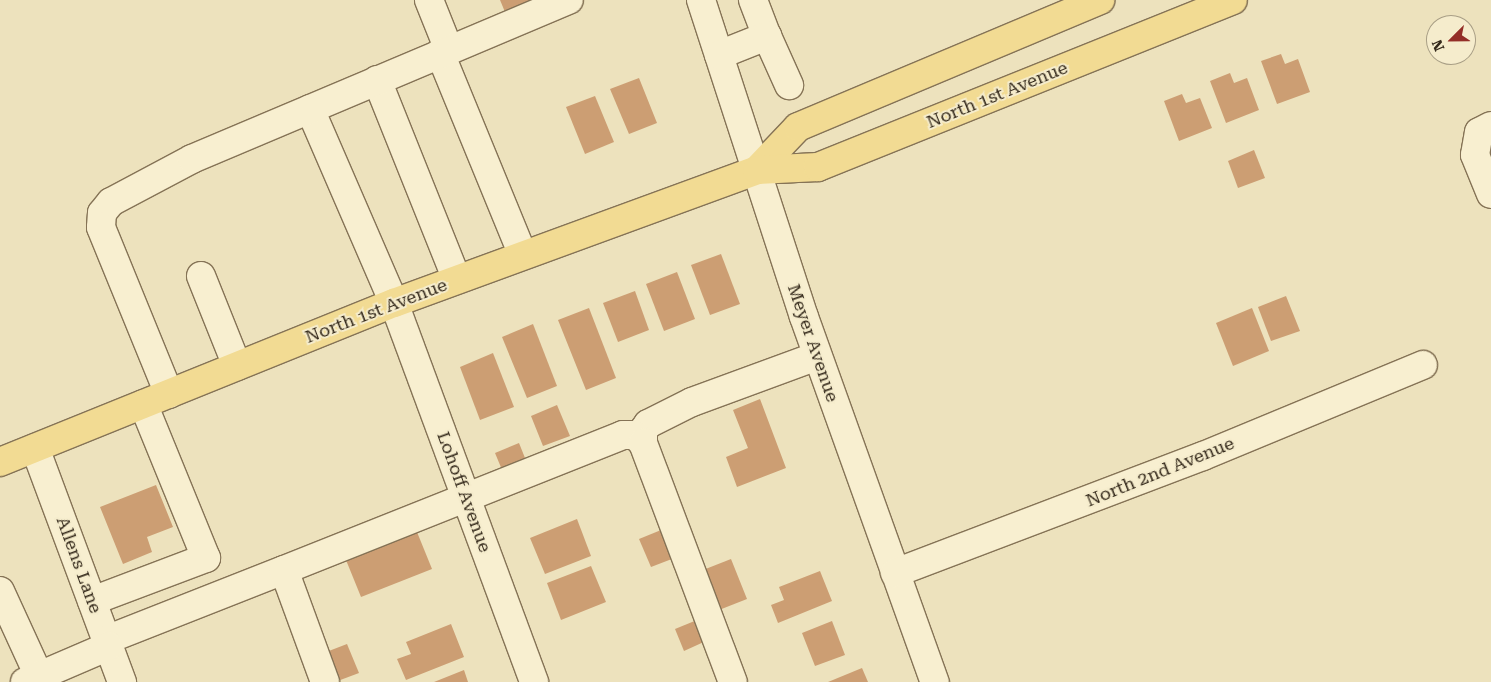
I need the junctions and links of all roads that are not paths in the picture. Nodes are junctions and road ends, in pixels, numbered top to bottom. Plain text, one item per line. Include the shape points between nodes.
1 (429, 0) edge
2 (569, 0) edge
3 (701, 0) edge
4 (753, 0) edge
5 (1100, 0) edge
6 (1233, 0) edge
7 (768, 36) junction
8 (444, 52) junction
9 (720, 55) junction
10 (377, 80) junction
11 (789, 85) dead end
12 (310, 109) junction
13 (1491, 126) edge
14 (757, 170) junction
15 (1491, 192) edge
16 (523, 255) junction
17 (201, 276) dead end
18 (457, 280) junction
19 (394, 303) junction
20 (817, 356) junction
21 (1423, 365) dead end
22 (237, 366) junction
23 (169, 394) junction
24 (143, 404) junction
25 (644, 443) junction
26 (35, 448) junction
27 (0, 462) edge
28 (466, 497) junction
29 (284, 570) junction
30 (895, 574) junction
31 (0, 591) edge
32 (92, 601) junction
33 (108, 643) junction
34 (32, 679) edge
35 (122, 682) edge
36 (325, 682) edge
37 (534, 682) edge
38 (733, 682) edge
39 (934, 682) edge

1 - 8 street
2 - 8 street
3 - 9 street, Meyer Avenue
4 - 7 street
5 - 14 main road, North 1st Avenue via 798,127
6 - 14 main road, North 1st Avenue via 818,167
7 - 9 street
7 - 11 street
8 - 10 street
8 - 16 street
9 - 14 street, Meyer Avenue
10 - 12 street
10 - 18 street
12 - 19 street, Lohoff Avenue
12 - 23 street via 192,159 111,202 102,214 101,227
13 - 15 street via 1479,132 1475,155
14 - 16 main road, North 1st Avenue
14 - 20 street, Meyer Avenue
16 - 18 main road, North 1st Avenue
17 - 22 street
18 - 19 main road, North 1st Avenue
19 - 22 main road, North 1st Avenue
19 - 28 street, Lohoff Avenue
20 - 25 street via 683,406 648,424 643,431
20 - 30 street, Meyer Avenue
21 - 30 street, North 2nd Avenue via 1203,456
22 - 23 main road, North 1st Avenue
23 - 24 main road, North 1st Avenue
24 - 26 main road, North 1st Avenue
24 - 32 street via 206,558
25 - 28 street via 635,435 623,434
25 - 38 street
26 - 27 main road, North 1st Avenue
26 - 32 street, Allens Lane
28 - 29 street
28 - 37 street, Lohoff Avenue
29 - 33 street
29 - 36 street
30 - 39 street, Meyer Avenue
31 - 34 street
32 - 33 street, Allens Lane
33 - 34 street
33 - 35 street, Allens Lane

